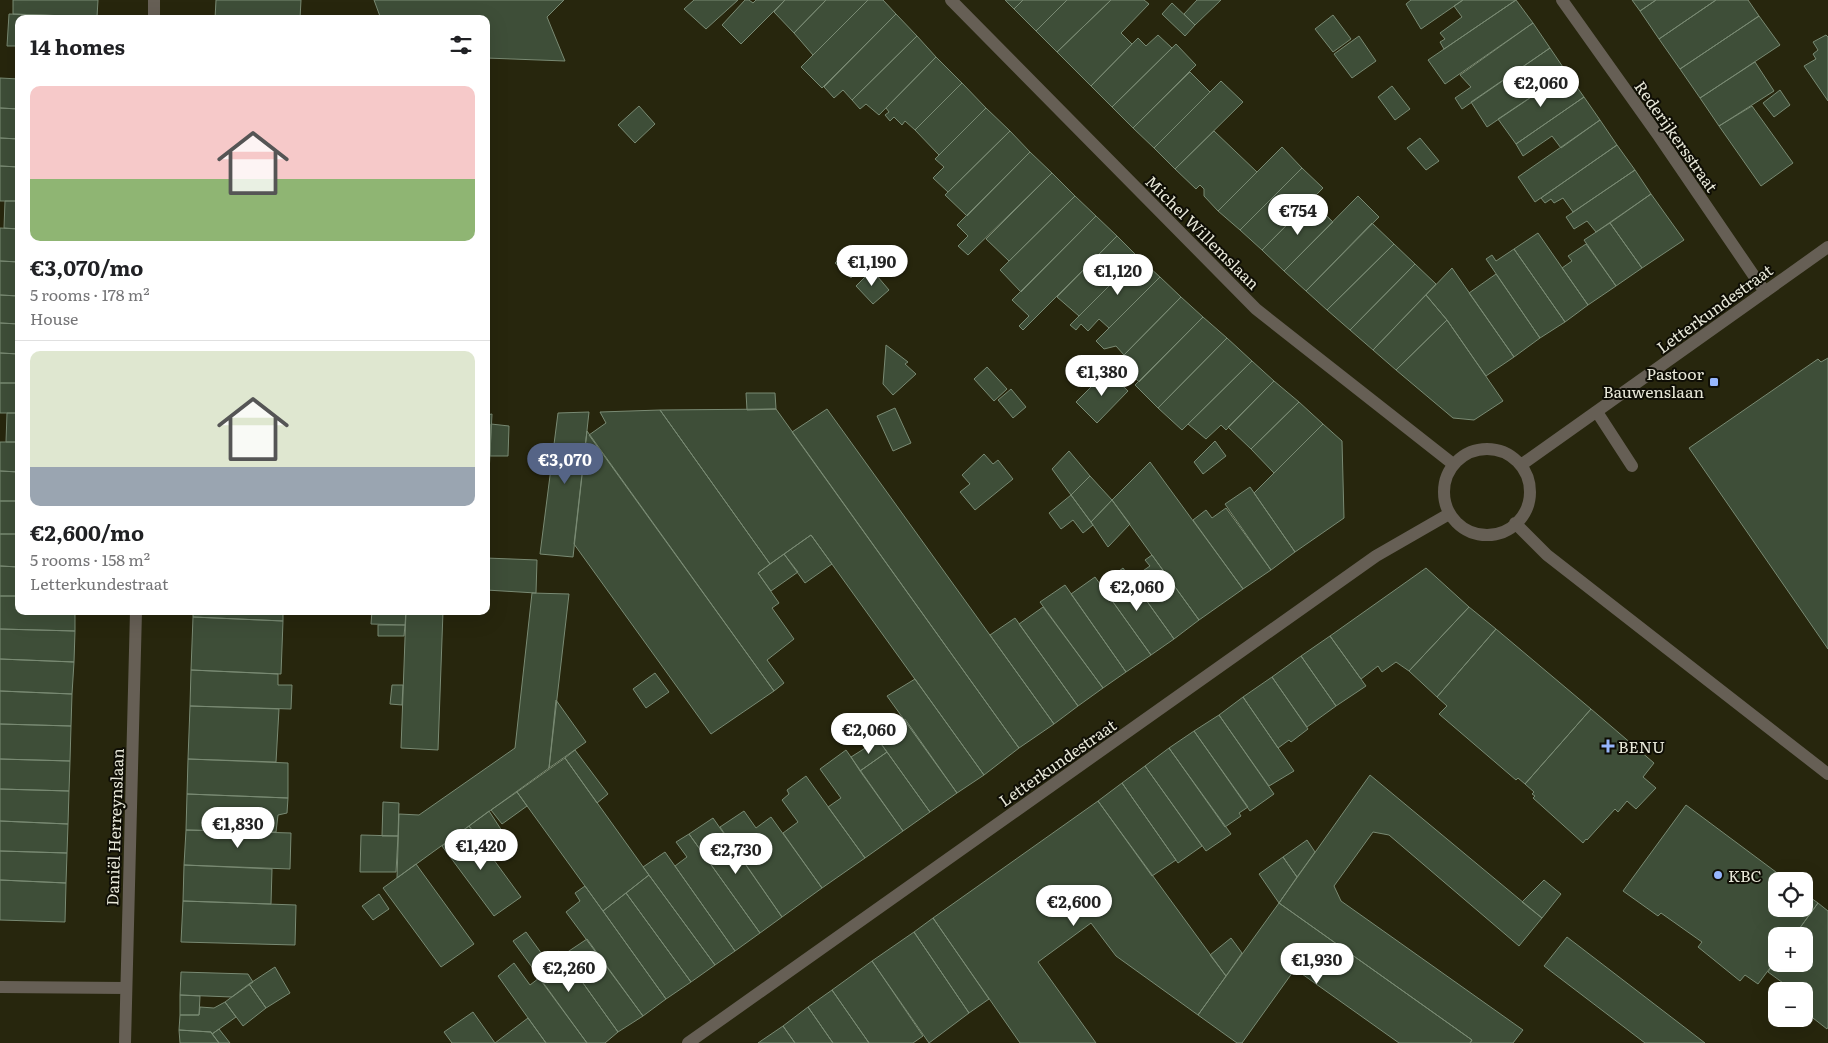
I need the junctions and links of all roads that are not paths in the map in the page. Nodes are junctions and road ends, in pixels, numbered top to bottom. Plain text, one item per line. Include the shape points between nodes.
1 (154, 0) edge
2 (951, 0) edge
3 (1562, 0) edge
4 (154, 15) edge
5 (1828, 247) edge
6 (1765, 292) junction
7 (1597, 412) junction
8 (1453, 464) junction
9 (1521, 465) junction
10 (1632, 466) dead end
11 (1450, 514) junction
12 (1515, 523) junction
13 (136, 615) edge
14 (1828, 774) edge
15 (0, 987) edge
16 (125, 988) junction
17 (125, 1043) edge
18 (688, 1043) edge

1 - 4 street
2 - 8 street, Michel Willemslaan via 1256,309
3 - 6 street, Rederijkersstraat
5 - 6 street, Letterkundestraat
6 - 7 street, Letterkundestraat
7 - 9 street, Letterkundestraat
7 - 10 street
8 - 9 street via 1474,450 1486,449 1500,450
8 - 11 street via 1443,489 1444,502
9 - 12 street via 1528,478 1530,493 1527,507
11 - 12 street via 1461,526 1475,533 1492,535 1507,530
11 - 18 street, Letterkundestraat via 1368,561
12 - 14 street via 1547,555
13 - 16 street, Daniël Herreynslaan
15 - 16 street
16 - 17 street, Daniël Herreynslaan

